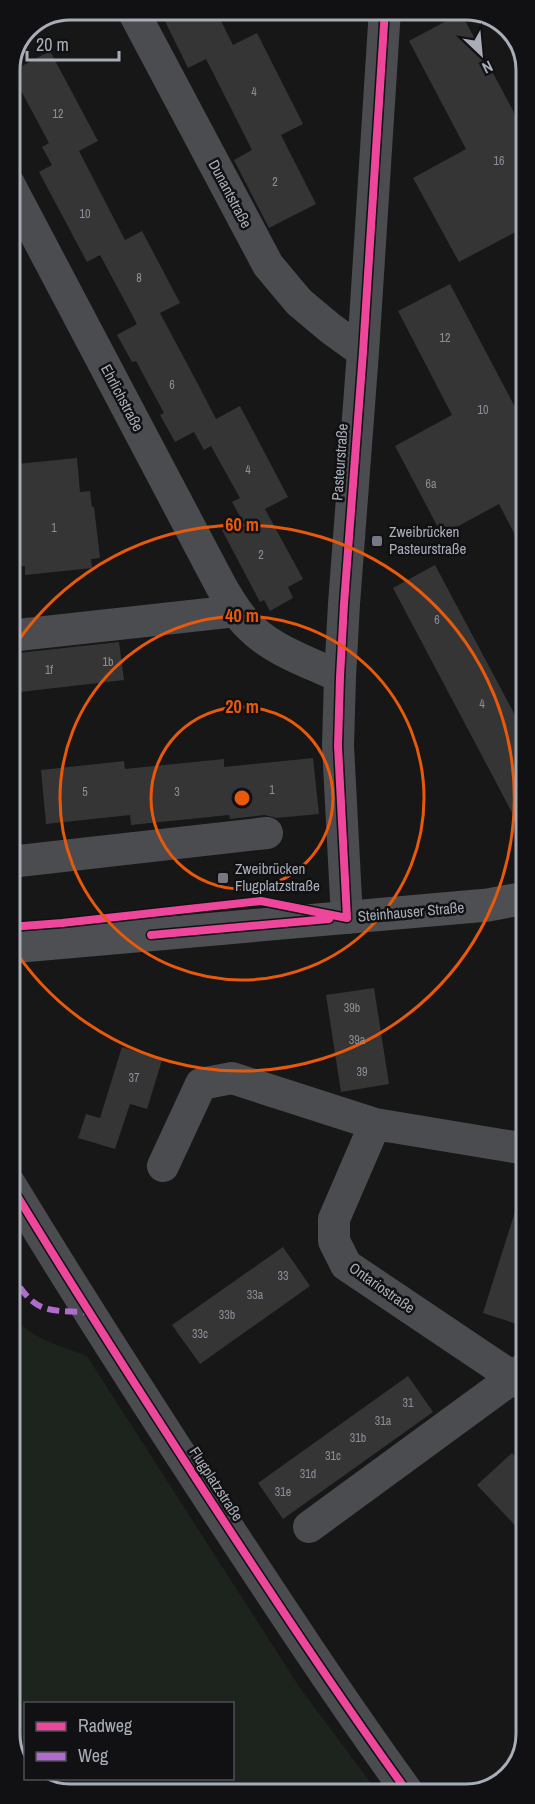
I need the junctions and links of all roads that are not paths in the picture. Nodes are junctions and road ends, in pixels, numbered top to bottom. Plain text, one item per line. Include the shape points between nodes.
1 (138, 20) edge
2 (383, 20) edge
3 (20, 205) edge
4 (363, 352) junction
5 (236, 611) junction
6 (20, 635) edge
7 (340, 677) junction
8 (267, 833) dead end
9 (20, 861) edge
10 (516, 900) edge
11 (347, 918) junction
12 (20, 946) edge
13 (375, 1124) junction
14 (516, 1147) edge
15 (163, 1166) dead end
16 (20, 1200) edge
17 (516, 1373) edge
18 (516, 1381) edge
19 (309, 1527) dead end
20 (402, 1784) edge

1 - 4 street, Dunantstraße via 268,265 299,302
2 - 4 street, Pasteurstraße
3 - 5 street, Ehrlichstraße
4 - 7 street, Pasteurstraße
5 - 6 street
5 - 7 street, Ehrlichstraße via 270,644
7 - 11 street, Pasteurstraße via 338,746
8 - 9 street
10 - 11 main road, Steinhauser Straße
11 - 12 main road, Steinhauser Straße
13 - 14 street
13 - 15 street via 232,1078 201,1084
13 - 17 street, Ontariostraße via 334,1219 334,1241 346,1265
16 - 20 street, Flugplatzstraße via 227,1526 345,1706
18 - 19 street, Ontariostraße

